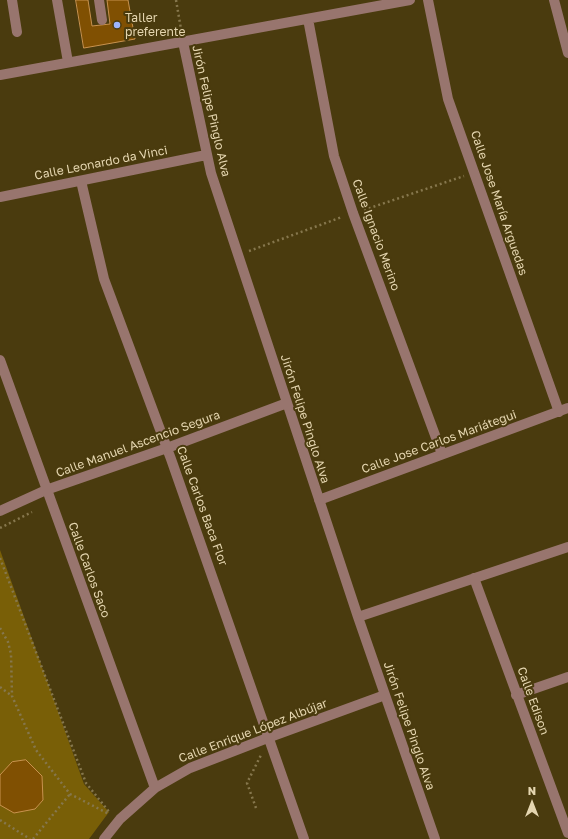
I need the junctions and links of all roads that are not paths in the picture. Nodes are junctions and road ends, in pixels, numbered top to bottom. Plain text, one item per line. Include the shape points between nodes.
1 (12, 0) edge
2 (57, 0) edge
3 (99, 0) edge
4 (410, 0) edge
5 (428, 0) edge
6 (554, 0) edge
7 (308, 19) junction
8 (102, 20) dead end
9 (17, 32) dead end
10 (183, 42) junction
11 (568, 53) edge
12 (68, 62) junction
13 (0, 74) edge
14 (206, 155) junction
15 (81, 181) junction
16 (0, 197) edge
17 (0, 360) edge
18 (2, 375) edge
19 (287, 403) junction
20 (563, 410) edge
21 (167, 448) junction
22 (442, 454) junction
23 (46, 490) junction
24 (319, 500) junction
25 (0, 511) edge
26 (568, 547) edge
27 (474, 578) junction
28 (358, 617) junction
29 (568, 677) edge
30 (385, 695) junction
31 (516, 695) junction
32 (270, 737) junction
33 (156, 788) junction
34 (568, 833) edge
35 (104, 839) edge
36 (304, 839) edge
37 (435, 839) edge

1 - 9 street
2 - 12 street
3 - 8 street
4 - 7 street
5 - 20 street, Calle Jose María Arguedas via 448,99
6 - 11 street
7 - 10 street
7 - 22 street, Calle Ignacio Merino via 334,156
10 - 12 street
10 - 14 street, Jirón Felipe Pinglo Alva
12 - 13 street
14 - 15 street, Calle Leonardo da Vinci
14 - 19 street, Jirón Felipe Pinglo Alva
15 - 16 street, Calle Leonardo da Vinci
15 - 21 street, Calle Carlos Baca Flor via 104,279
17 - 18 street, Calle Carlos Saco
18 - 23 street, Calle Carlos Saco
19 - 21 street, Calle Manuel Ascencio Segura
19 - 24 street, Jirón Felipe Pinglo Alva
20 - 22 street, Calle Jose Carlos Mariátegui
21 - 23 street, Calle Manuel Ascencio Segura
21 - 32 street, Calle Carlos Baca Flor
22 - 24 street, Calle Jose Carlos Mariátegui
23 - 25 street, Calle Manuel Ascencio Segura
23 - 33 street, Calle Carlos Saco
24 - 28 street, Jirón Felipe Pinglo Alva
26 - 27 street
27 - 28 street
27 - 31 street, Calle Edison
28 - 30 street, Jirón Felipe Pinglo Alva
29 - 31 street
30 - 32 street, Calle Enrique López Albújar
30 - 37 street, Jirón Felipe Pinglo Alva
31 - 34 street, Calle Edison
32 - 33 street, Calle Enrique López Albújar via 190,768
32 - 36 street, Calle Carlos Baca Flor
33 - 35 street, Calle Enrique López Albújar via 120,819

